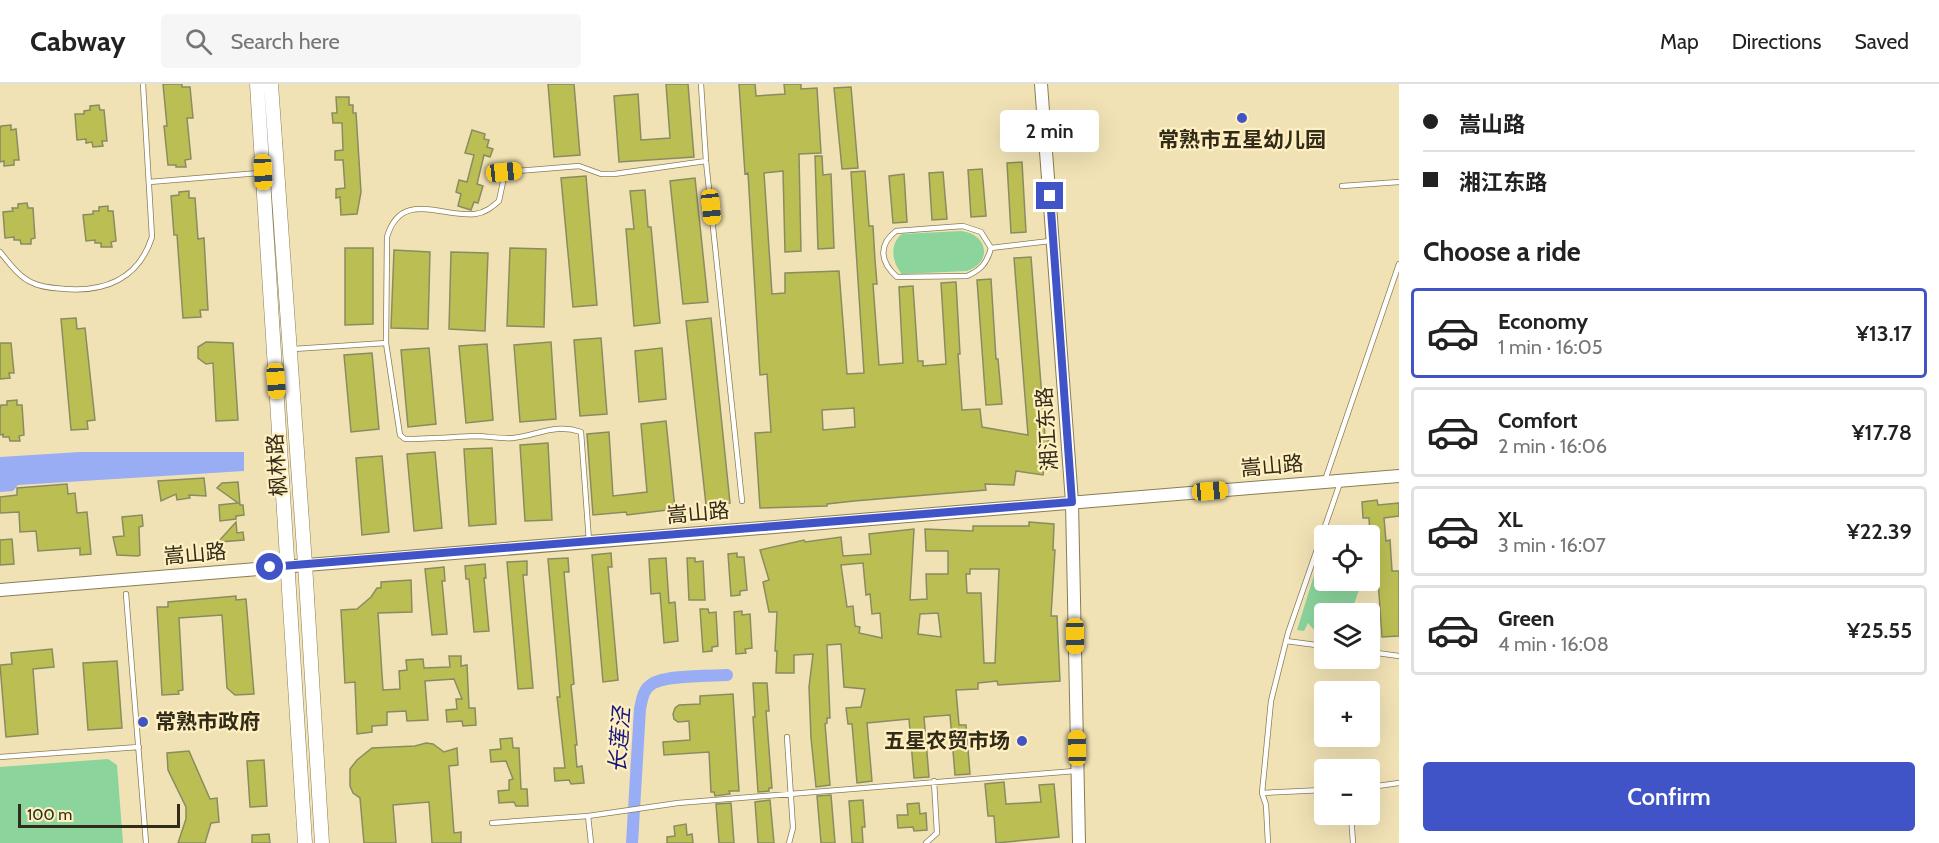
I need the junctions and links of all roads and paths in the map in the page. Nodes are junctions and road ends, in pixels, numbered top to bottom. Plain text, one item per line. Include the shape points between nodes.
1 (143, 84) edge
2 (258, 84) edge
3 (271, 84) edge
4 (701, 84) edge
5 (1041, 84) edge
6 (706, 161) junction
7 (263, 172) junction
8 (149, 182) junction
9 (1399, 182) edge
10 (1342, 186) dead end
11 (1053, 241) junction
12 (991, 248) junction
13 (0, 252) edge
14 (1399, 264) edge
15 (386, 343) junction
16 (290, 349) junction
17 (1399, 476) edge
18 (1341, 480) junction
19 (1324, 482) junction
20 (742, 501) dead end
21 (1072, 502) junction
22 (589, 541) junction
23 (305, 564) junction
24 (288, 566) junction
25 (0, 590) edge
26 (126, 594) dead end
27 (1286, 641) junction
28 (1314, 645) edge
29 (1380, 653) edge
30 (1399, 656) edge
31 (787, 737) dead end
32 (139, 747) junction
33 (0, 757) edge
34 (1078, 771) junction
35 (933, 782) junction
36 (1399, 783) edge
37 (1380, 786) edge
38 (1314, 790) edge
39 (1262, 793) junction
40 (791, 794) junction
41 (588, 816) junction
42 (492, 823) dead end
43 (1352, 825) edge
44 (146, 843) edge
45 (305, 843) edge
46 (322, 843) edge
47 (591, 843) edge
48 (789, 843) edge
49 (926, 843) edge
50 (1079, 843) edge
51 (1268, 843) edge
52 (1353, 843) edge

1 - 8 lane
2 - 7 main road, 枫林路
3 - 16 main road, 枫林路
4 - 6 lane
5 - 11 street, 湘江东路
6 - 15 lane via 614,174 579,166 504,172 499,201 485,212 421,209 398,214 387,237
6 - 20 lane
7 - 8 lane
7 - 24 main road, 枫林路
8 - 13 lane via 152,229 148,250 116,282 82,290 48,288 21,276
9 - 10 lane
11 - 12 lane
11 - 21 street, 湘江东路
12 - 12 lane via 981,232 963,225 896,231 884,245 883,254 897,277 967,276 984,264
14 - 19 lane
15 - 16 lane
15 - 22 lane via 400,435 405,439 513,438 568,428 581,432
16 - 23 main road, 枫林路
17 - 18 street, 嵩山路
18 - 19 street, 嵩山路
18 - 27 lane
19 - 21 street, 嵩山路
21 - 22 street, 嵩山路
21 - 34 street, 湘江东路
22 - 23 street, 嵩山路
23 - 24 street, 嵩山路
23 - 46 main road, 枫林路
24 - 25 street, 嵩山路
24 - 45 main road, 枫林路
26 - 32 lane
27 - 28 lane
27 - 39 lane via 1271,701
29 - 30 lane
31 - 40 lane
32 - 33 lane
32 - 44 lane
34 - 35 lane
34 - 50 street, 湘江东路
35 - 40 lane
35 - 49 lane via 937,833
36 - 37 lane
38 - 39 lane
39 - 51 lane
40 - 41 lane
40 - 48 lane via 793,828
41 - 42 lane
41 - 47 lane
43 - 52 lane

